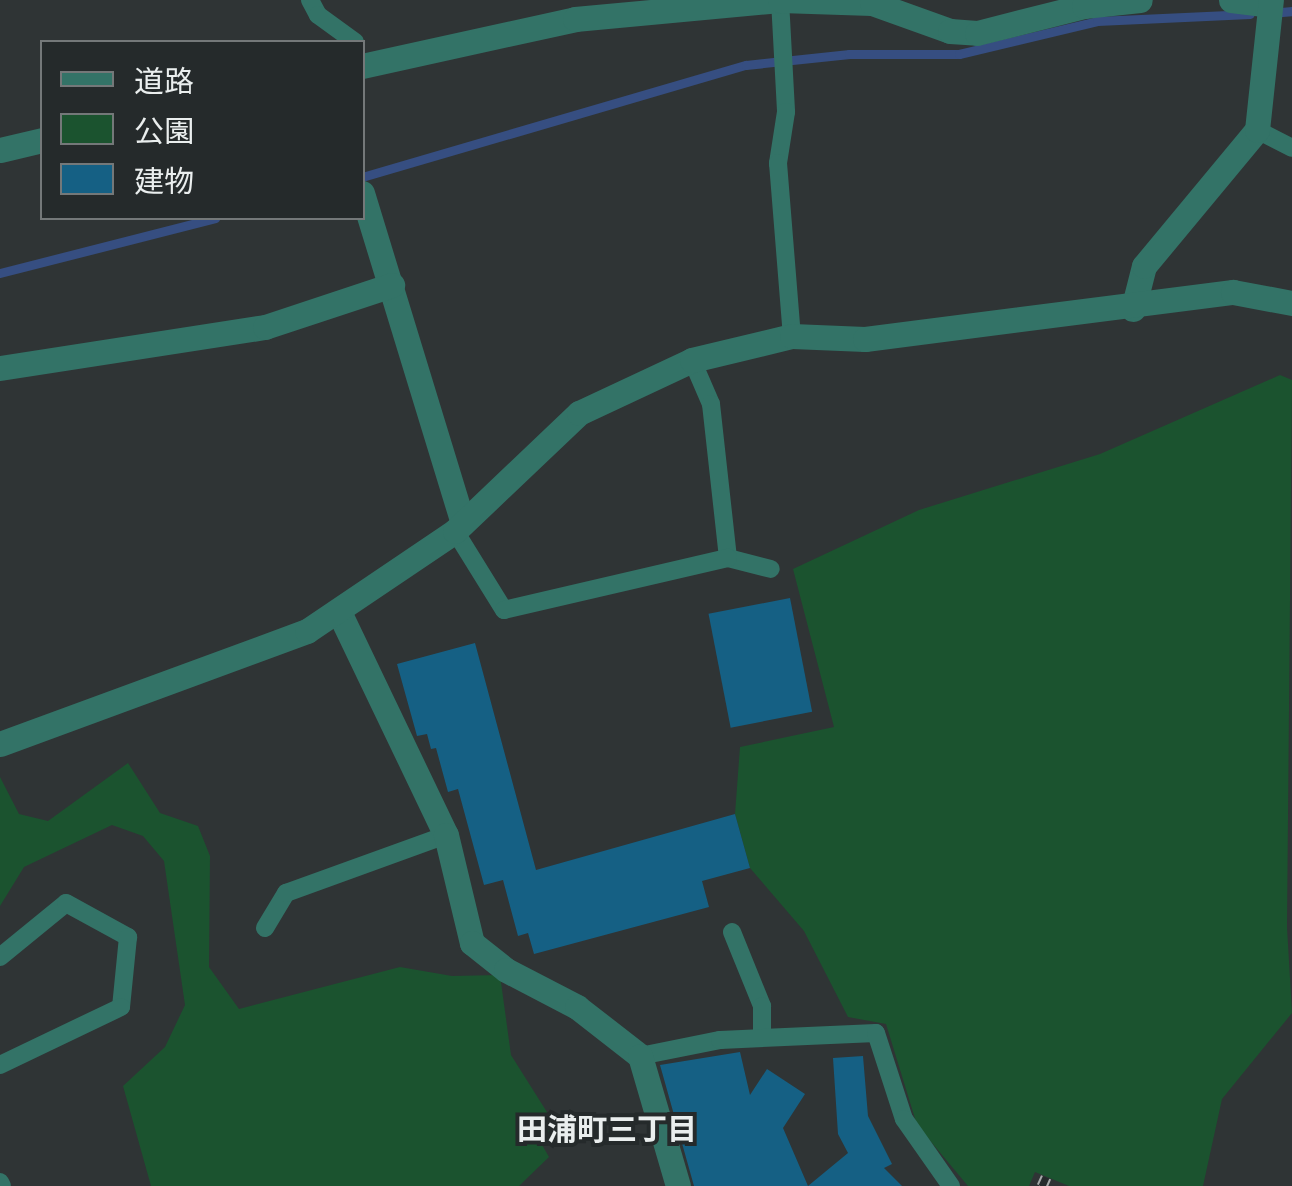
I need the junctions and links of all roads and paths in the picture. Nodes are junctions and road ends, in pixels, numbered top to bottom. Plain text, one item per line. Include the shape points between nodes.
1 (310, 0) edge
2 (780, 0) edge
3 (1140, 0) edge
4 (1231, 0) edge
5 (1278, 4) edge
6 (352, 40) edge
7 (365, 47) edge
8 (388, 58) junction
9 (365, 65) edge
10 (1257, 130) junction
11 (40, 140) edge
12 (1292, 148) edge
13 (0, 150) edge
14 (365, 202) edge
15 (392, 285) junction
16 (1292, 303) edge
17 (1132, 309) junction
18 (792, 336) junction
19 (692, 360) junction
20 (0, 368) edge
21 (459, 527) junction
22 (728, 558) junction
23 (770, 570) dead end
24 (339, 612) junction
25 (0, 744) edge
26 (446, 835) junction
27 (266, 928) dead end
28 (732, 932) dead end
29 (0, 957) edge
30 (762, 1036) junction
31 (640, 1056) junction
32 (0, 1065) edge
33 (678, 1186) edge
34 (951, 1186) edge

1 - 6 lane via 318,15
2 - 3 street via 872,3 977,33 1084,6
2 - 8 street via 575,19
2 - 18 lane via 786,112 778,164
4 - 5 street
5 - 10 street
7 - 8 lane
8 - 9 street
10 - 12 lane
10 - 17 street via 1144,266
11 - 13 street
14 - 15 street
15 - 20 street via 264,327
15 - 21 street
16 - 17 street via 1233,292
17 - 18 street via 865,339
18 - 19 street
19 - 21 street via 579,413
19 - 22 lane via 711,404
21 - 22 lane via 504,610
21 - 24 street
22 - 23 lane
24 - 25 street via 307,630
24 - 26 street
26 - 27 lane via 286,893
26 - 31 street via 472,943 506,970 577,1007
28 - 30 lane via 762,1006
29 - 32 lane via 66,903 128,937 122,1007
30 - 31 lane
30 - 34 lane via 876,1033 904,1119
31 - 33 street

